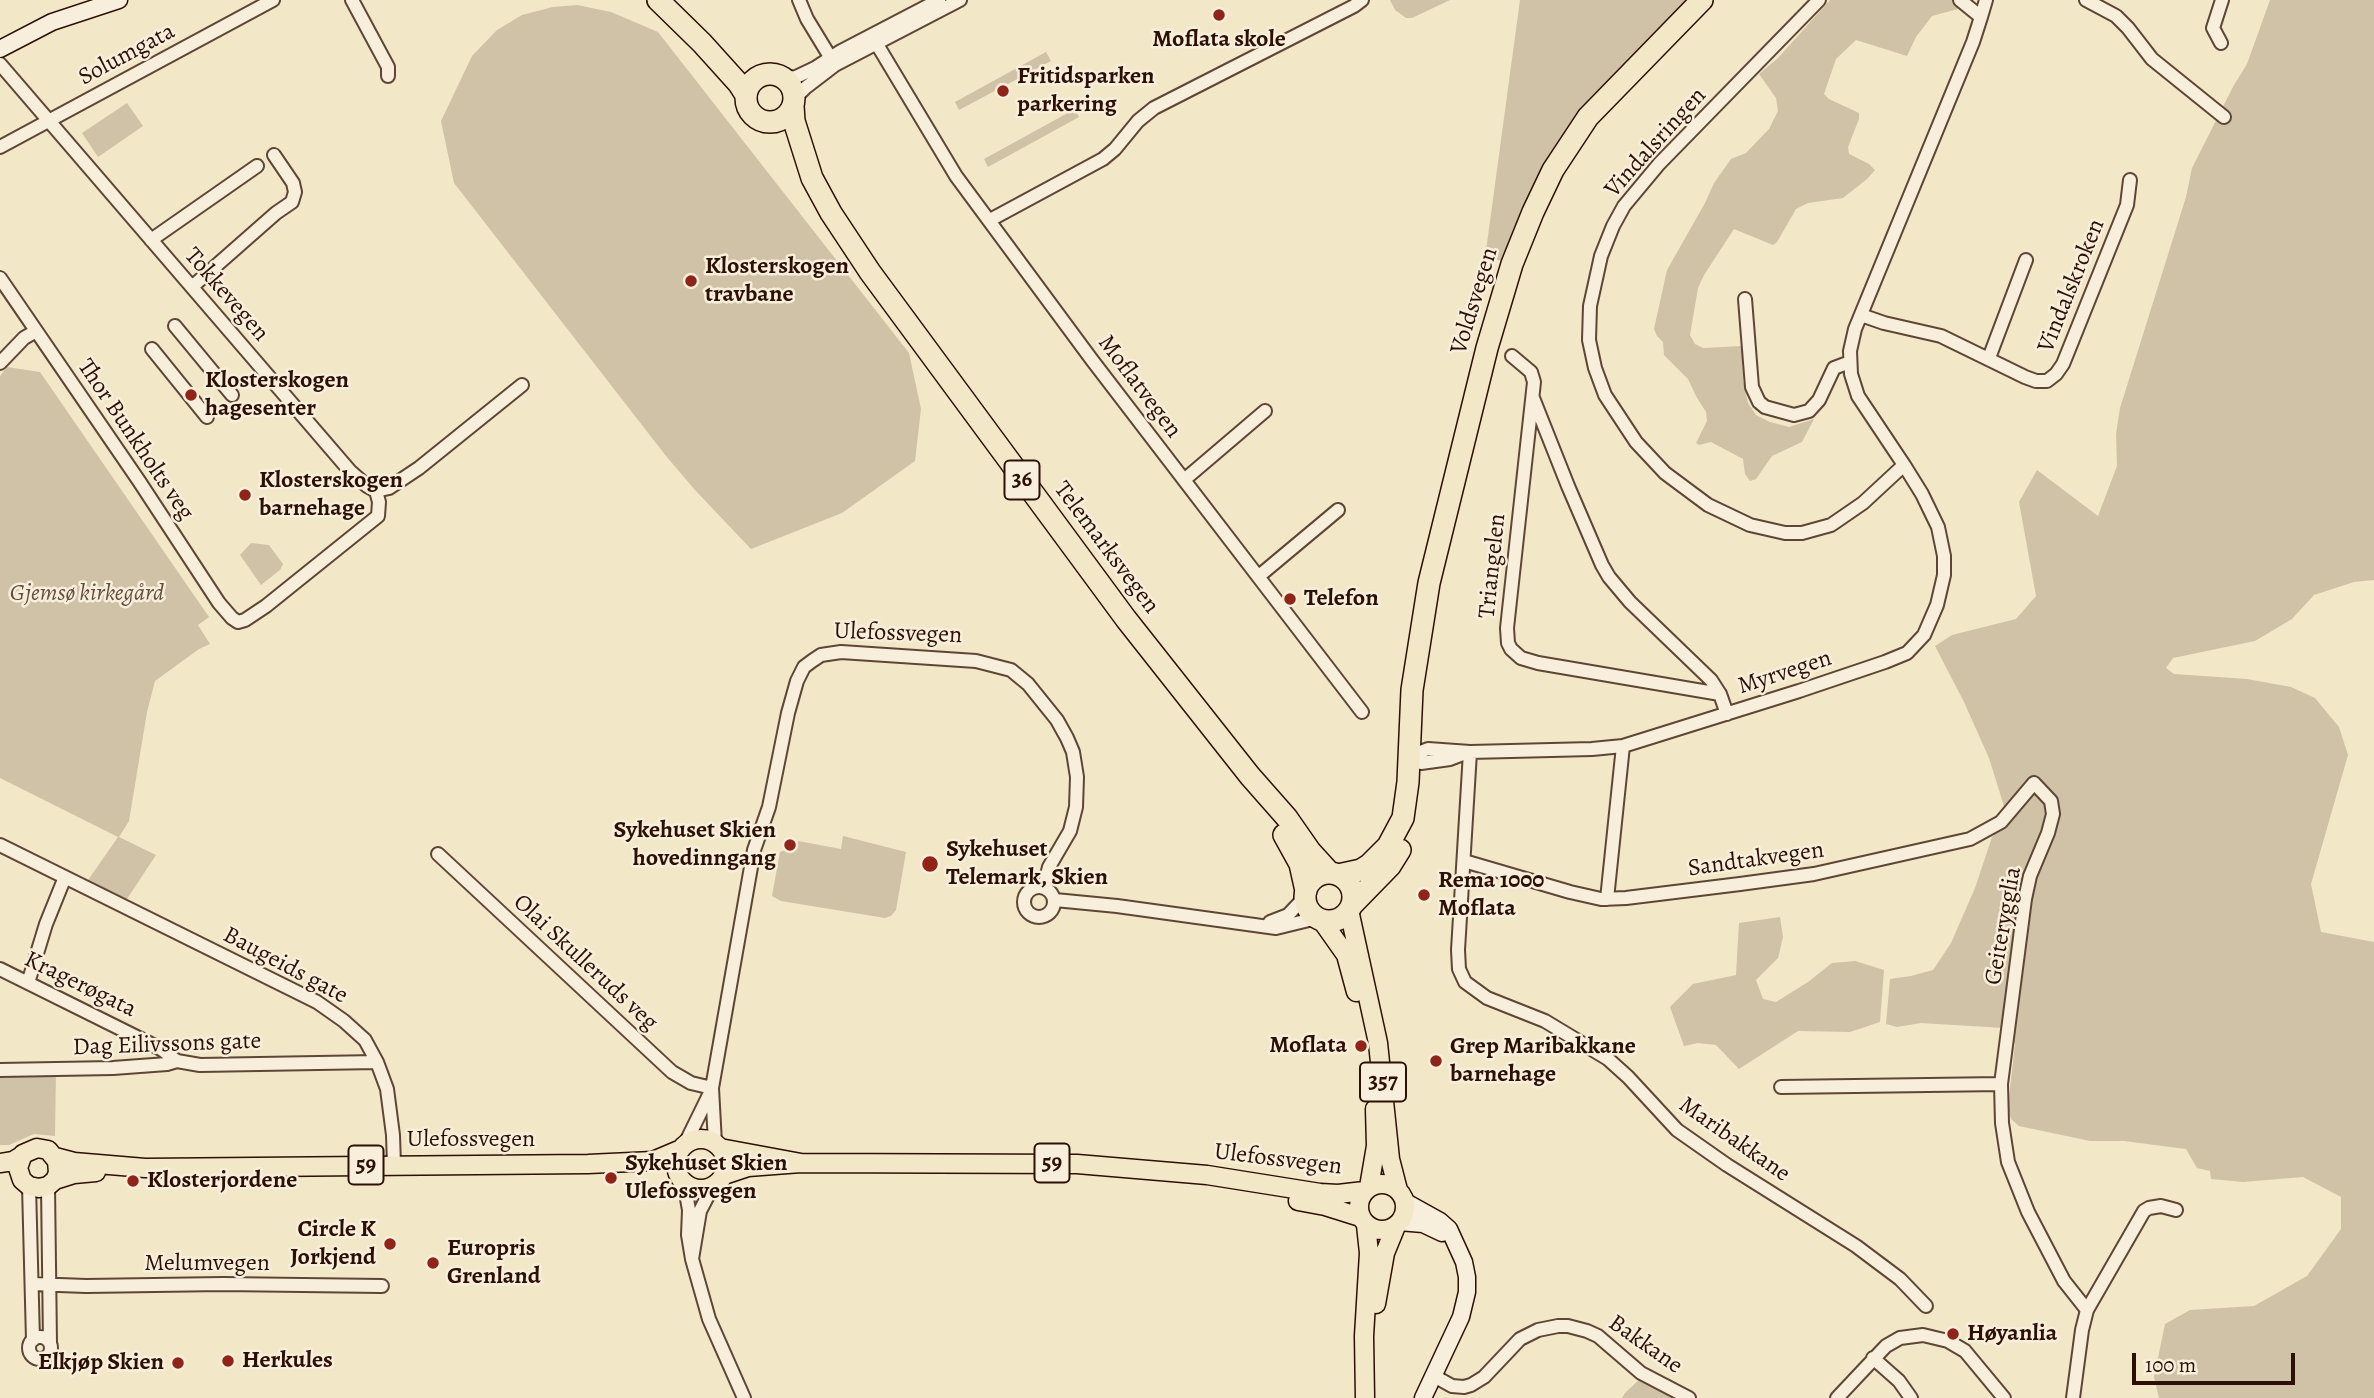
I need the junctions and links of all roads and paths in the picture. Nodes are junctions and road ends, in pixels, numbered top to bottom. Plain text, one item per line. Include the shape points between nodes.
1 (119, 0) edge
2 (273, 0) edge
3 (352, 0) edge
4 (658, 0) edge
5 (799, 0) edge
6 (939, 0) edge
7 (960, 0) edge
8 (1362, 0) edge
9 (1702, 0) edge
10 (1819, 0) edge
11 (1960, 0) edge
12 (1986, 0) edge
13 (2086, 0) edge
14 (2222, 0) edge
15 (2113, 6) edge
16 (1980, 18) junction
17 (874, 40) junction
18 (702, 43) junction
19 (2221, 43) dead end
20 (0, 49) edge
21 (833, 61) junction
22 (0, 64) edge
23 (763, 75) junction
24 (388, 76) dead end
25 (785, 78) junction
26 (746, 95) junction
27 (794, 103) junction
28 (2224, 117) dead end
29 (47, 121) junction
30 (771, 122) junction
31 (0, 147) edge
32 (274, 155) dead end
33 (257, 166) dead end
34 (810, 173) junction
35 (2130, 180) dead end
36 (990, 220) junction
37 (151, 240) junction
38 (2026, 260) dead end
39 (0, 278) edge
40 (192, 286) junction
41 (1745, 299) dead end
42 (1861, 315) junction
43 (175, 326) dead end
44 (36, 331) junction
45 (152, 349) dead end
46 (1513, 356) dead end
47 (1989, 358) junction
48 (1850, 362) junction
49 (0, 363) edge
50 (522, 385) dead end
51 (232, 394) dead end
52 (1533, 397) junction
53 (1265, 411) dead end
54 (207, 417) dead end
55 (1904, 465) junction
56 (1184, 480) junction
57 (376, 491) junction
58 (1338, 510) dead end
59 (1259, 576) junction
60 (1720, 694) junction
61 (1362, 712) dead end
62 (1727, 714) junction
63 (1623, 746) junction
64 (1470, 752) junction
65 (1417, 756) junction
66 (1250, 776) junction
67 (2034, 783) joint
68 (0, 845) edge
69 (438, 854) dead end
70 (1464, 861) junction
71 (1334, 874) junction
72 (65, 877) junction
73 (1044, 887) junction
74 (1305, 894) junction
75 (1607, 899) junction
76 (1055, 900) junction
77 (1351, 908) junction
78 (1319, 919) junction
79 (1255, 925) junction
80 (0, 969) edge
81 (28, 983) junction
82 (177, 1060) junction
83 (377, 1062) junction
84 (0, 1070) edge
85 (2001, 1084) junction
86 (1781, 1087) dead end
87 (712, 1088) junction
88 (717, 1145) junction
89 (682, 1147) junction
90 (23, 1155) junction
91 (55, 1157) junction
92 (0, 1163) edge
93 (800, 1163) junction
94 (588, 1164) junction
95 (394, 1165) junction
96 (145, 1168) junction
97 (0, 1174) edge
98 (1186, 1175) junction
99 (681, 1179) junction
100 (719, 1180) junction
101 (25, 1182) junction
102 (51, 1183) junction
103 (1367, 1189) junction
104 (1401, 1195) junction
105 (2176, 1210) dead end
106 (1363, 1221) junction
107 (1398, 1224) junction
108 (1459, 1249) junction
109 (692, 1259) junction
110 (32, 1284) junction
111 (49, 1285) junction
112 (382, 1286) dead end
113 (1926, 1306) dead end
114 (2087, 1310) junction
115 (33, 1340) junction
116 (50, 1343) junction
117 (1873, 1358) junction
118 (1365, 1369) junction
119 (1434, 1376) junction
120 (744, 1398) edge
121 (1365, 1398) edge
122 (1423, 1398) edge
123 (1689, 1398) edge
124 (1837, 1398) edge
125 (1911, 1398) edge
126 (2004, 1398) edge
127 (2073, 1398) edge

1 - 20 street via 52,22
2 - 29 street, Solumgata
3 - 24 street via 388,67
4 - 18 highway, Telemarksvegen / 36
5 - 21 street
6 - 17 street
7 - 17 street
8 - 36 street via 1154,108 1102,159
9 - 65 highway, Voldsvegen via 1588,117 1553,170 1508,276 1429,583 1412,690
10 - 55 street, Vindalsringen via 1624,206 1594,278 1591,355 1605,395 1648,456 1687,490 1750,525 1802,533 1831,525
11 - 16 street
12 - 16 street
13 - 15 street
14 - 19 street via 2214,28
15 - 28 street via 2159,66
16 - 42 street
17 - 21 street
17 - 36 street, Moflatvegen via 956,176
18 - 23 highway, Telemarksvegen / 36
18 - 26 highway, Telemarksvegen / 36
21 - 25 street
21 - 27 street
22 - 29 street, Tokkevegen
23 - 25 highway, Telemarksvegen / 36
23 - 26 highway via 751,82
25 - 27 highway, Telemarksvegen / 36
26 - 30 highway, Telemarksvegen / 36 via 754,117
27 - 30 highway via 782,119
27 - 34 highway, Telemarksvegen / 36 via 794,121
29 - 31 street, Solumgata
29 - 37 street, Tokkevegen
30 - 34 highway, Telemarksvegen / 36
32 - 40 street via 293,183 292,202
33 - 37 street
34 - 66 highway, Telemarksvegen / 36 via 831,213 897,310 1111,599
35 - 47 street, Vindalskroken via 2121,222 2060,370 2047,381 2036,381
36 - 56 street, Moflatvegen
37 - 40 street, Tokkevegen
38 - 47 street, Vindalskroken
39 - 44 street, Thor Bunkholts veg
40 - 57 street, Tokkevegen via 350,471
41 - 48 street via 1752,387 1765,407 1794,415 1809,411 1834,368
42 - 47 street, Vindalskroken via 1941,336
42 - 48 street
43 - 51 street
44 - 49 street
44 - 57 street, Thor Bunkholts veg via 219,603 238,622 266,606 373,522 379,513
45 - 54 street
46 - 52 street, Triangelen via 1531,372
48 - 55 street via 1865,409
50 - 57 street via 419,468 390,488
52 - 60 street, Triangelen via 1609,577 1706,674
52 - 60 street, Triangelen via 1507,628 1511,649 1538,663
53 - 56 street
55 - 62 street, Myrvegen via 1943,541 1941,591 1924,635 1898,658
56 - 59 street, Moflatvegen
58 - 59 street
59 - 61 street, Moflatvegen
60 - 62 street, Triangelen
62 - 63 street, Myrvegen
63 - 64 street, Myrvegen
63 - 75 street
64 - 65 street, Myrvegen via 1450,759
64 - 70 street, Maribakkane
65 - 71 highway, Voldsvegen via 1403,818 1393,839 1361,870
65 - 77 highway, Voldsvegen via 1415,810 1402,847
66 - 71 highway, Telemarksvegen / 36
66 - 74 highway, Telemarksvegen / 36 via 1295,854
67 - 75 street, Sandtakvegen via 2001,822 1956,844 1814,874
67 - 85 street, Geiterygglia via 2051,801 2053,814 2027,888
68 - 72 street, Baugeids gate
69 - 87 street, Olai Skulleruds veg via 672,1072
70 - 75 street, Sandtakvegen
70 - 113 street, Maribakkane via 1458,960 1471,988 1594,1049 1628,1077 1677,1130 1856,1246
71 - 74 highway via 1317,876
71 - 77 highway, 36 via 1350,886
72 - 81 street
72 - 83 street, Baugeids gate via 317,1002 365,1040
73 - 76 street
73 - 76 street via 1026,894 1027,912 1046,916
73 - 87 street, Ulefossvegen via 1049,867 1070,831 1077,777 1067,738 1028,684 1011,670 976,661 841,652 821,655 804,667 788,713 769,807 754,850
74 - 78 highway, 36 via 1308,909
74 - 79 street via 1288,915
76 - 79 street
77 - 78 highway via 1340,919
77 - 104 main road, 357 via 1378,1043 1390,1159
78 - 79 street via 1276,928
78 - 103 main road, 357 via 1346,955 1373,1072 1376,1135
80 - 81 street, Kragerøgata
81 - 82 street, Kragerøgata
82 - 83 street, Dag Eilivssons gate via 200,1065
82 - 84 street, Dag Eilivssons gate via 113,1068
83 - 95 street, Baugeids gate via 387,1089
85 - 86 street
85 - 114 street, Geiterygglia via 2008,1162 2064,1281
87 - 88 street, Ulefossvegen
87 - 89 street, Ulefossvegen
88 - 89 main road, 59 via 702,1139
88 - 93 main road, Ulefossvegen / 59
88 - 100 main road via 726,1160
89 - 94 main road, Ulefossvegen / 59 via 653,1161
89 - 99 main road via 676,1158
90 - 91 main road, 59 via 41,1148
90 - 92 main road, 59
90 - 101 main road via 18,1168
91 - 96 main road, Ulefossvegen / 59
91 - 102 main road via 58,1167
93 - 98 main road, Ulefossvegen / 59 via 1077,1164
93 - 100 main road, Ulefossvegen / 59 via 748,1167
94 - 95 main road, Ulefossvegen / 59
94 - 99 main road, Ulefossvegen / 59
95 - 96 main road, Ulefossvegen / 59
96 - 102 main road, Ulefossvegen / 59 via 74,1174
97 - 101 main road, 59
98 - 103 main road, Ulefossvegen / 59 via 1320,1193
98 - 106 main road, Ulefossvegen / 59 via 1325,1206
99 - 100 main road, 59 via 699,1189
99 - 109 street via 689,1210
100 - 109 street via 700,1211
101 - 102 main road, 59 via 39,1188
101 - 110 street
102 - 111 street
103 - 104 main road via 1386,1184
103 - 106 main road, 357 via 1358,1206
104 - 107 main road, 357 via 1404,1213
104 - 108 street via 1449,1229
105 - 114 street via 2161,1206 2144,1210
106 - 107 main road via 1381,1231
106 - 118 main road, 357 via 1369,1253
107 - 108 street via 1436,1229
107 - 118 main road, 357 via 1385,1253
108 - 119 street via 1467,1277 1464,1305
109 - 120 street via 709,1319
110 - 111 street, Melumvegen
110 - 115 street
111 - 112 street, Melumvegen
111 - 116 street
114 - 127 street
115 - 116 street via 43,1338
115 - 116 street via 30,1350 38,1359 49,1355
117 - 124 street
117 - 125 street
117 - 126 street via 1900,1338 1923,1335 1948,1341 1973,1359
118 - 121 main road, 357
119 - 122 street
119 - 123 street, Bakkane via 1452,1386 1471,1385 1520,1339 1538,1330 1568,1326 1598,1336 1641,1373

